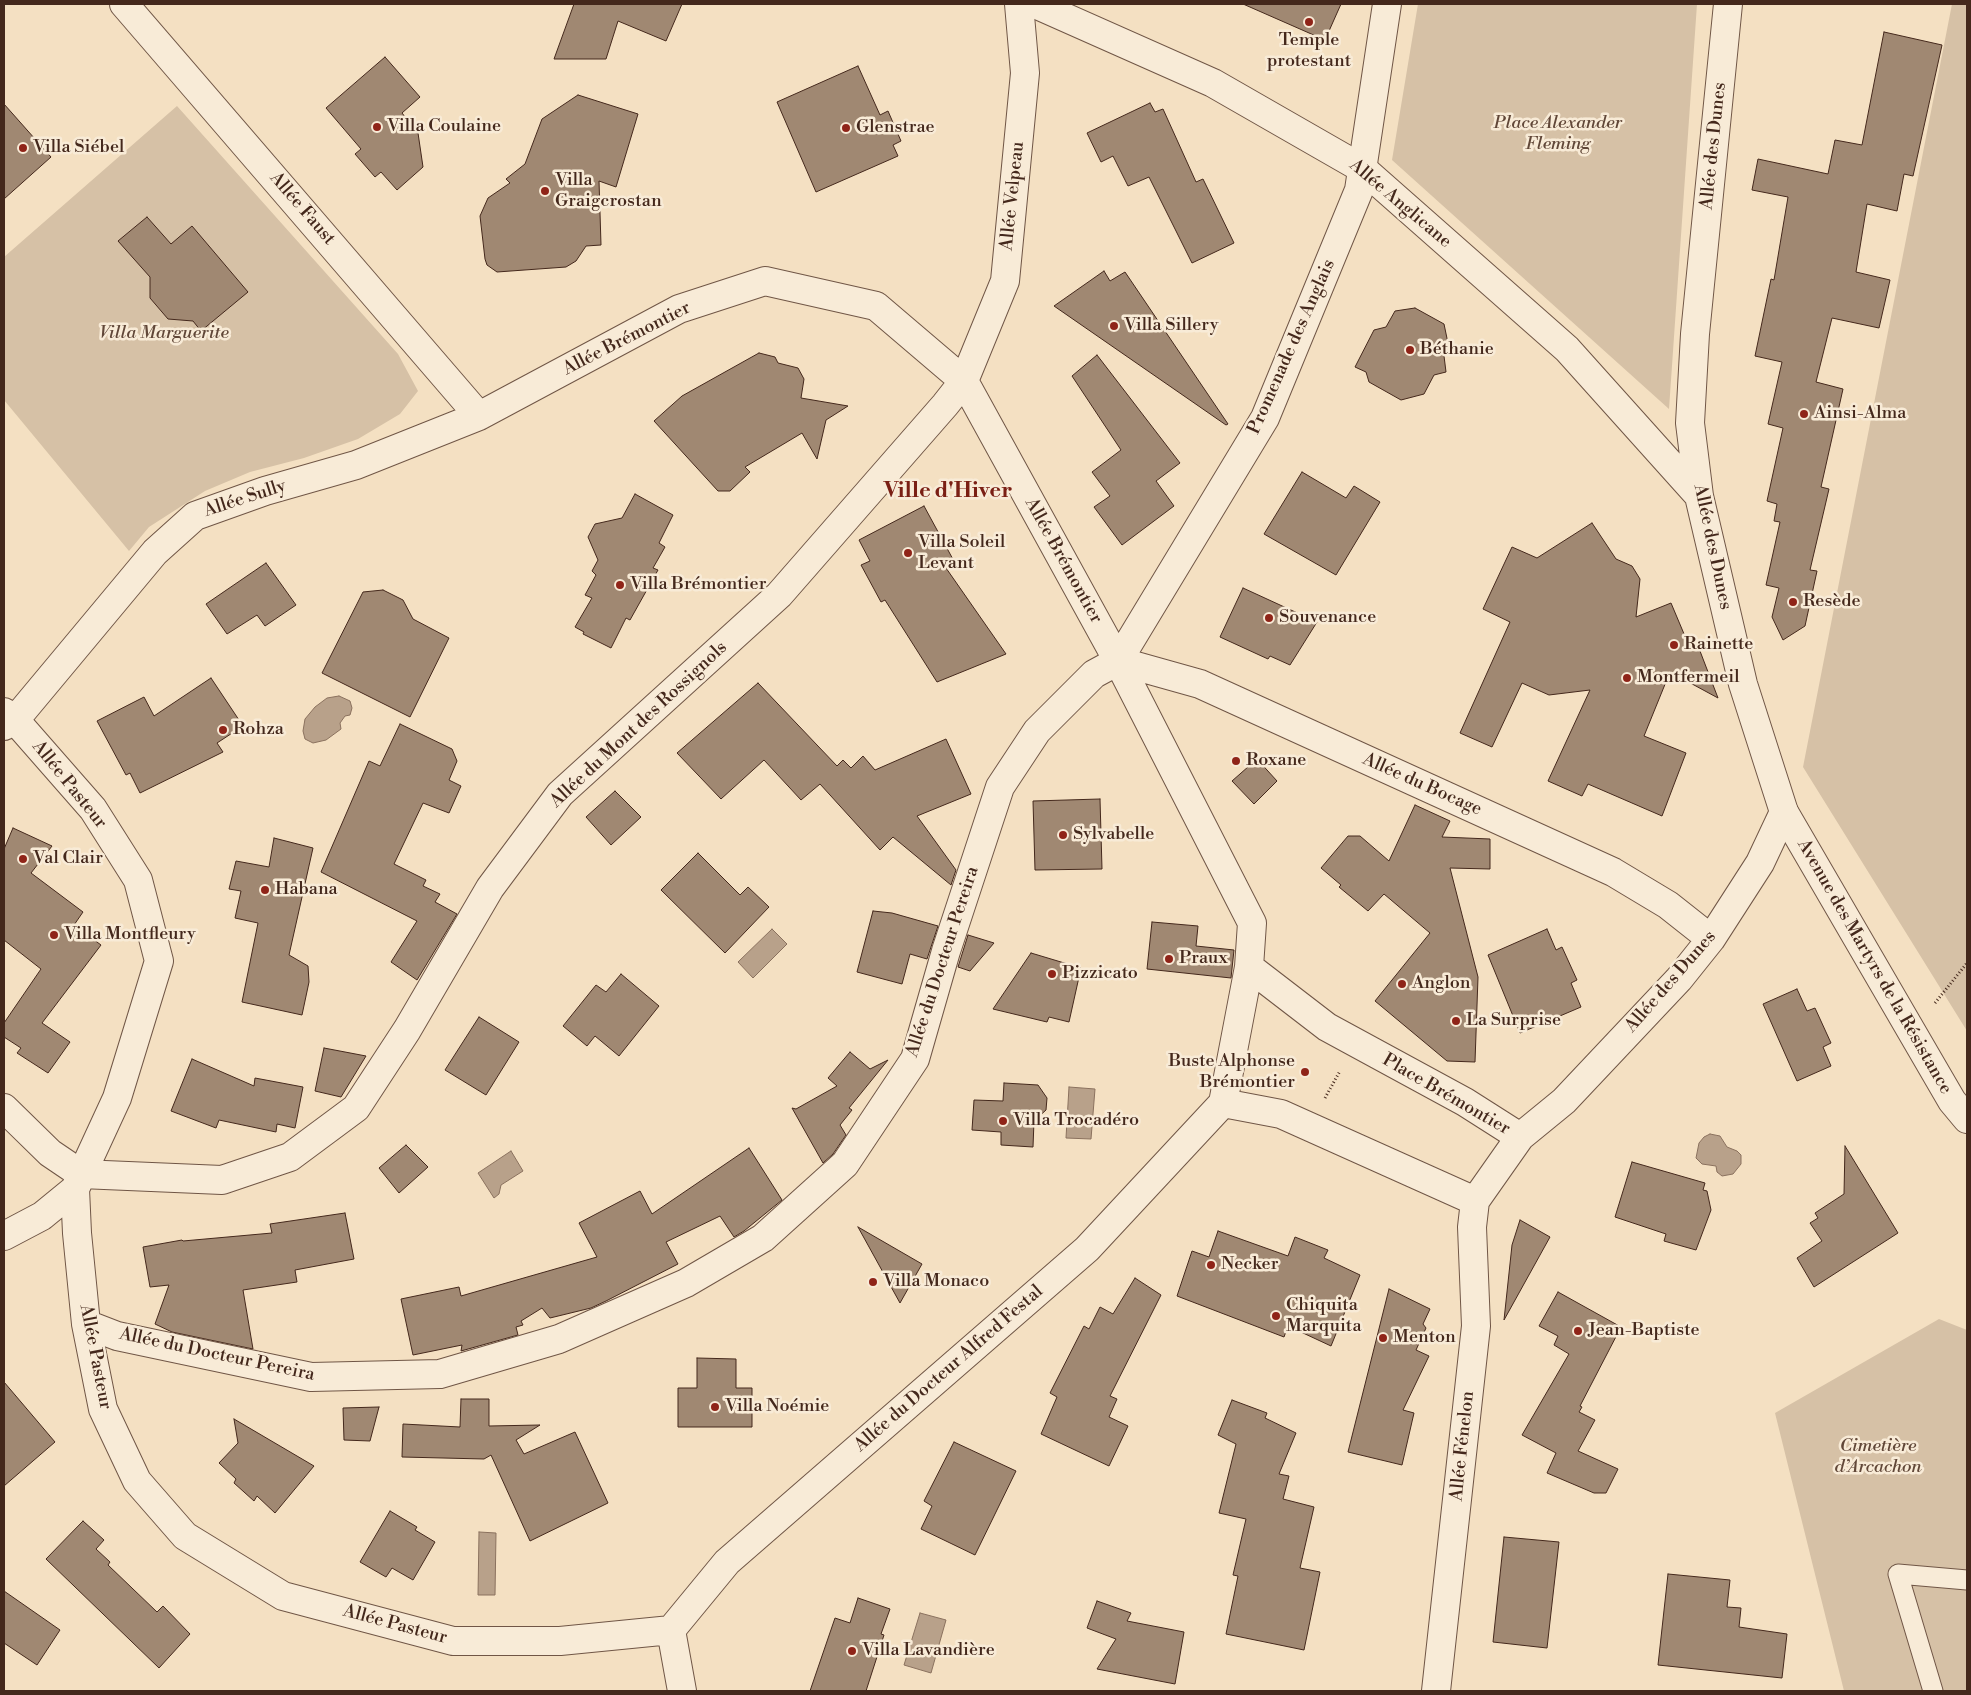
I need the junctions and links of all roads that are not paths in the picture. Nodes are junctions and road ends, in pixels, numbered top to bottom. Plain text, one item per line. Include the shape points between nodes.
1 (124, 4) edge
2 (1019, 4) edge
3 (1035, 4) edge
4 (1387, 4) edge
5 (1728, 4) edge
6 (1364, 169) junction
7 (964, 380) junction
8 (479, 416) junction
9 (1699, 496) junction
10 (1118, 661) junction
11 (8, 719) edge
12 (1784, 812) junction
13 (1711, 938) junction
14 (1249, 967) junction
15 (1223, 1103) junction
16 (4, 1108) edge
17 (1967, 1119) edge
18 (1520, 1137) junction
19 (78, 1182) junction
20 (1475, 1201) junction
21 (4, 1236) edge
22 (86, 1324) junction
23 (1967, 1580) edge
24 (671, 1630) junction
25 (682, 1691) edge
26 (1436, 1691) edge
27 (1933, 1691) edge

1 - 8 street, Allée Faust
2 - 7 street, Allée Velpeau via 1025,73 1005,281
3 - 6 street, Allée Anglicane via 1213,83
4 - 6 street, Promenade des Anglais
5 - 9 street, Allée des Dunes via 1696,324 1691,413
6 - 9 street, Allée Anglicane via 1567,350
6 - 10 street, Promenade des Anglais via 1359,190 1265,418
7 - 8 street, Allée Brémontier via 876,306 765,282 679,309
7 - 10 street, Allée Brémontier
7 - 19 street, Allée du Mont des Rossignols via 779,595 560,794 490,888 407,1030 356,1108 290,1157 222,1180
8 - 11 street, Allée Sully via 356,465 265,491 195,516 155,552
9 - 12 street, Allée des Dunes via 1743,684
10 - 13 street, Allée du Bocage via 1200,684 1614,872 1668,905
10 - 14 street, Allée Brémontier via 1252,923
10 - 22 street, Allée du Docteur Pereira via 1094,674 1037,731 1000,787 946,951 915,1059 845,1164 763,1238 686,1283 559,1339 440,1374 311,1377 117,1336
11 - 19 street, Allée Pasteur via 93,809 138,880 159,961 117,1098
12 - 13 street, Allée des Dunes via 1760,863
12 - 17 street, Avenue des Martyrs de la Résistance via 1952,1101
13 - 18 street, Allée des Dunes via 1679,979 1564,1101
14 - 15 street
14 - 18 street, Place Brémontier via 1327,1027 1465,1102
15 - 20 street via 1281,1114
15 - 24 street, Allée du Docteur Alfred Festal via 1087,1249 727,1562
16 - 19 street
18 - 20 street, Place Brémontier
19 - 21 street via 42,1216
19 - 22 street, Allée Pasteur via 77,1233
20 - 26 street, Allée Fénelon via 1472,1227 1476,1326
22 - 24 street, Allée Pasteur via 103,1409 137,1481 185,1536 283,1596 453,1640 560,1641
23 - 27 lane via 1898,1574
24 - 25 street

